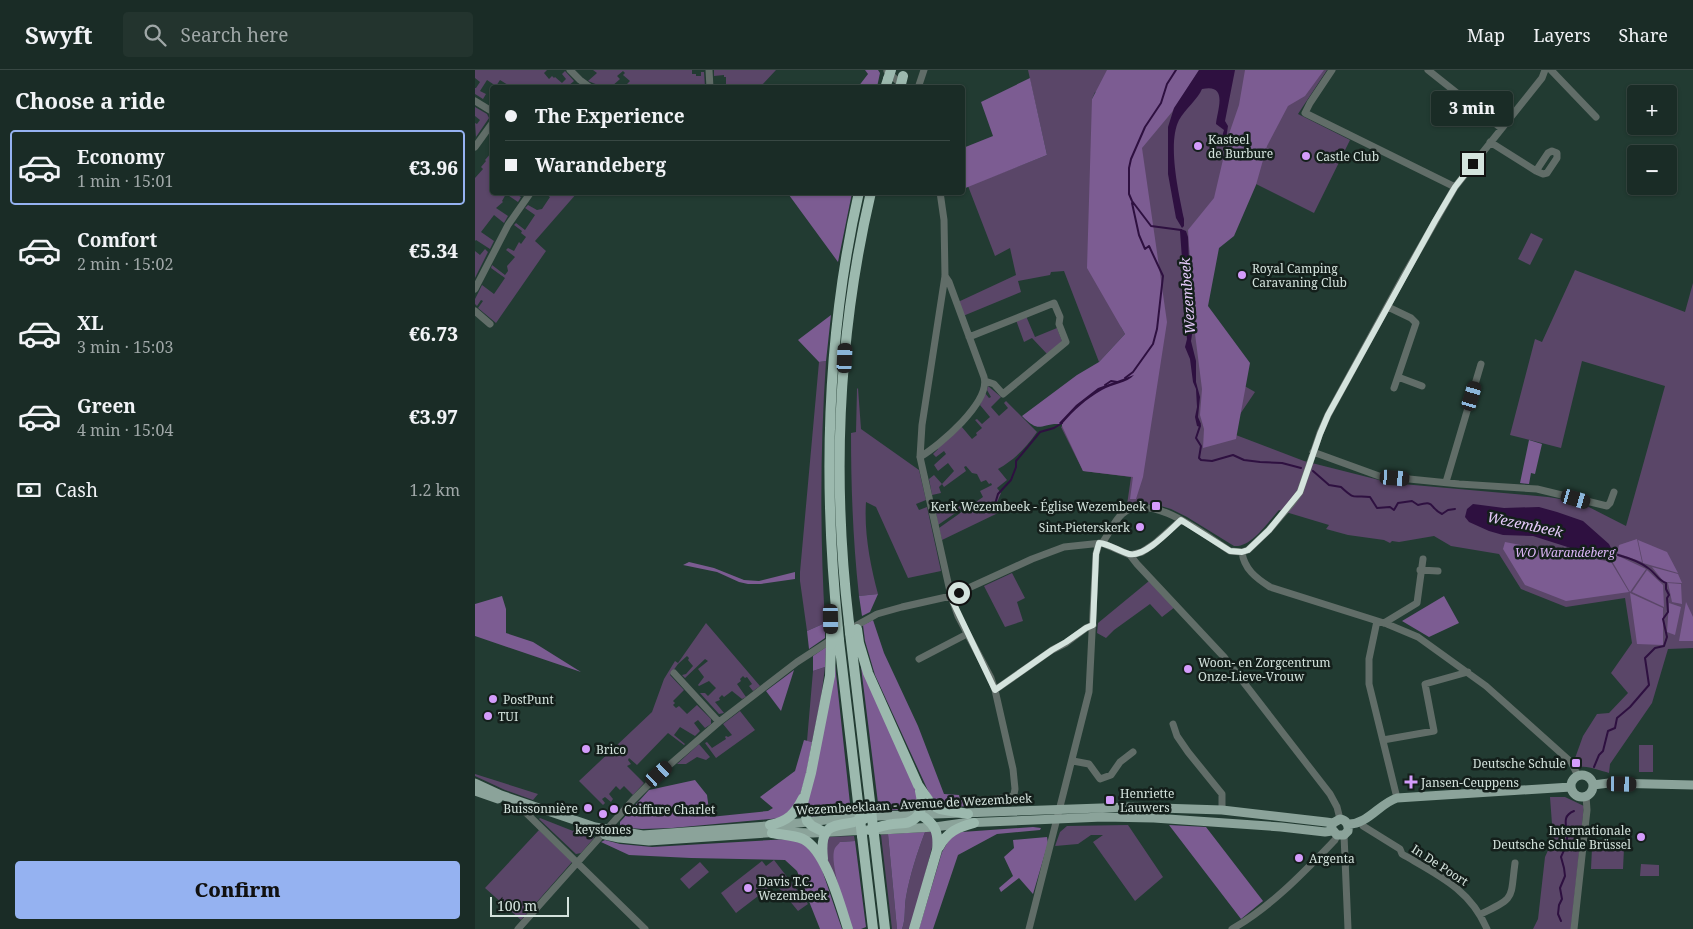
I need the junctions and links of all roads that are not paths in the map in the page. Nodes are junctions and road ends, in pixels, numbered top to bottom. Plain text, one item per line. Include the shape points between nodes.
1 (570, 70) edge
2 (709, 70) edge
3 (924, 70) edge
4 (1332, 70) edge
5 (1429, 70) edge
6 (1545, 70) edge
7 (1551, 70) edge
8 (888, 77) edge
9 (587, 85) edge
10 (709, 85) edge
11 (900, 85) edge
12 (919, 85) edge
13 (475, 101) edge
14 (490, 110) edge
15 (1596, 117) dead end
16 (490, 126) edge
17 (1501, 128) junction
18 (1490, 142) junction
19 (475, 147) edge
20 (1536, 171) dead end
21 (1455, 187) junction
22 (529, 195) edge
23 (858, 195) edge
24 (870, 195) edge
25 (940, 195) edge
26 (945, 276) junction
27 (475, 289) edge
28 (1388, 307) junction
29 (475, 311) edge
30 (490, 324) dead end
31 (969, 337) junction
32 (1481, 364) dead end
33 (1398, 377) junction
34 (985, 382) junction
35 (1422, 386) dead end
36 (1394, 388) dead end
37 (1313, 452) junction
38 (920, 456) junction
39 (1446, 482) junction
40 (1614, 492) dead end
41 (1181, 520) junction
42 (1100, 543) junction
43 (1242, 552) junction
44 (1130, 555) junction
45 (1423, 559) dead end
46 (1420, 570) junction
47 (1438, 571) dead end
48 (951, 596) junction
49 (1381, 622) junction
50 (851, 624) junction
51 (1093, 625) junction
52 (967, 634) junction
53 (835, 637) junction
54 (919, 659) dead end
55 (1468, 672) junction
56 (674, 673) dead end
57 (995, 690) junction
58 (719, 722) junction
59 (1173, 724) dead end
60 (1383, 740) junction
61 (1133, 752) dead end
62 (1073, 761) junction
63 (1578, 776) junction
64 (475, 782) edge
65 (918, 784) junction
66 (1593, 785) junction
67 (1693, 785) edge
68 (1571, 786) junction
69 (475, 791) edge
70 (805, 795) junction
71 (1397, 798) junction
72 (1586, 798) junction
73 (966, 799) dead end
74 (519, 806) junction
75 (1061, 809) junction
76 (1222, 810) junction
77 (866, 812) junction
78 (919, 814) junction
79 (971, 818) junction
80 (1058, 818) junction
81 (807, 821) junction
82 (1360, 821) junction
83 (935, 827) junction
84 (1339, 828) junction
85 (771, 829) junction
86 (605, 832) junction
87 (826, 833) junction
88 (869, 833) junction
89 (937, 850) junction
90 (823, 861) junction
91 (578, 862) junction
92 (1515, 863) dead end
93 (1481, 914) junction
94 (518, 929) edge
95 (645, 929) edge
96 (848, 929) edge
97 (873, 929) edge
98 (885, 929) edge
99 (914, 929) edge
100 (1029, 929) edge
101 (1232, 929) edge
102 (1348, 929) edge
103 (1487, 929) edge
104 (1574, 929) edge

1 - 9 street
2 - 10 street
3 - 12 street
4 - 21 street via 1305,113
5 - 17 street
6 - 17 street
7 - 15 street
8 - 11 street
13 - 14 street
16 - 19 street
17 - 18 street
18 - 20 street
18 - 21 street
21 - 28 street
22 - 27 street via 508,225
23 - 53 highway via 839,308 829,419
24 - 50 highway via 849,318 841,419 841,510
25 - 26 street
26 - 31 street
26 - 38 street
28 - 33 street via 1416,323
28 - 37 street via 1328,415
29 - 30 street
31 - 34 street
31 - 34 street via 1055,303 1066,342 1005,397 994,384
32 - 39 street
33 - 35 street
33 - 36 street
34 - 38 street via 982,396 971,412
37 - 39 street via 1379,476
37 - 43 street via 1303,485 1292,503 1256,543
38 - 48 street
39 - 40 street via 1537,489 1607,506
41 - 42 street via 1155,509 1133,508 1120,516
41 - 43 street via 1230,551
41 - 44 street via 1148,548
42 - 44 street
42 - 48 street via 1048,552
42 - 51 street via 1096,554
43 - 49 street via 1247,569 1270,587
44 - 84 street via 1244,681 1330,794 1337,807
45 - 46 street
46 - 47 street
46 - 49 street via 1417,603
48 - 52 street
48 - 58 street via 902,607 861,621 797,662
49 - 55 street via 1418,637
49 - 60 street via 1369,659 1368,676
50 - 65 highway via 868,673
50 - 77 highway
51 - 57 street
51 - 62 street via 1089,692
52 - 54 street
52 - 57 street
53 - 70 highway
53 - 77 highway
55 - 60 street via 1425,684 1433,731
55 - 63 street via 1571,762
56 - 58 street
57 - 73 street via 1015,790 1011,797
58 - 86 street via 659,774
59 - 76 street via 1188,752 1222,794
60 - 71 street
61 - 62 street via 1111,775 1101,778 1089,764
62 - 75 street
63 - 66 main road via 1587,776
63 - 68 main road
64 - 86 main road, Wezembeeklaan - Avenue de Wezembeek via 501,795
65 - 78 highway via 923,801
65 - 79 highway via 932,804
66 - 67 main road
66 - 72 main road
68 - 71 main road
68 - 72 main road via 1576,794
69 - 74 main road, Wezembeeklaan - Avenue de Wezembeek
70 - 81 highway
70 - 85 highway via 790,816
71 - 82 main road
72 - 104 street
74 - 86 main road, Wezembeeklaan - Avenue de Wezembeek
74 - 91 street
75 - 76 main road, Wezembeeklaan - Avenue de Wezembeek
75 - 79 main road, Wezembeeklaan - Avenue de Wezembeek
75 - 80 street
76 - 84 main road, Wezembeeklaan - Avenue de Wezembeek
77 - 78 main road, Wezembeeklaan - Avenue de Wezembeek
77 - 81 main road, Wezembeeklaan - Avenue de Wezembeek
77 - 87 highway via 857,822 839,824
77 - 88 highway, bridge
78 - 79 main road, Wezembeeklaan - Avenue de Wezembeek
78 - 83 highway
78 - 88 highway via 907,822 885,825
79 - 80 main road, Wezembeeklaan - Avenue de Wezembeek
79 - 83 main road, Wezembeeklaan - Avenue de Wezembeek
79 - 89 highway via 952,831
80 - 84 main road, Wezembeeklaan - Avenue de Wezembeek via 1154,818 1325,832
80 - 100 street
81 - 85 main road, Wezembeeklaan - Avenue de Wezembeek
81 - 87 highway
82 - 84 main road
82 - 93 street, In De Poort via 1400,849 1402,854 1465,894
83 - 88 main road, Wezembeeklaan - Avenue de Wezembeek
83 - 89 highway via 939,840
84 - 101 street via 1335,840 1311,865 1278,896
84 - 102 street
85 - 86 main road, Wezembeeklaan - Avenue de Wezembeek via 649,841 619,838
85 - 87 main road, Wezembeeklaan - Avenue de Wezembeek
85 - 90 highway via 802,839
86 - 91 street
87 - 88 main road, Wezembeeklaan - Avenue de Wezembeek
87 - 90 highway
88 - 97 highway
88 - 98 highway
89 - 99 highway
90 - 96 highway
91 - 94 street
91 - 95 street
92 - 93 street via 1511,897
93 - 103 street, In De Poort

